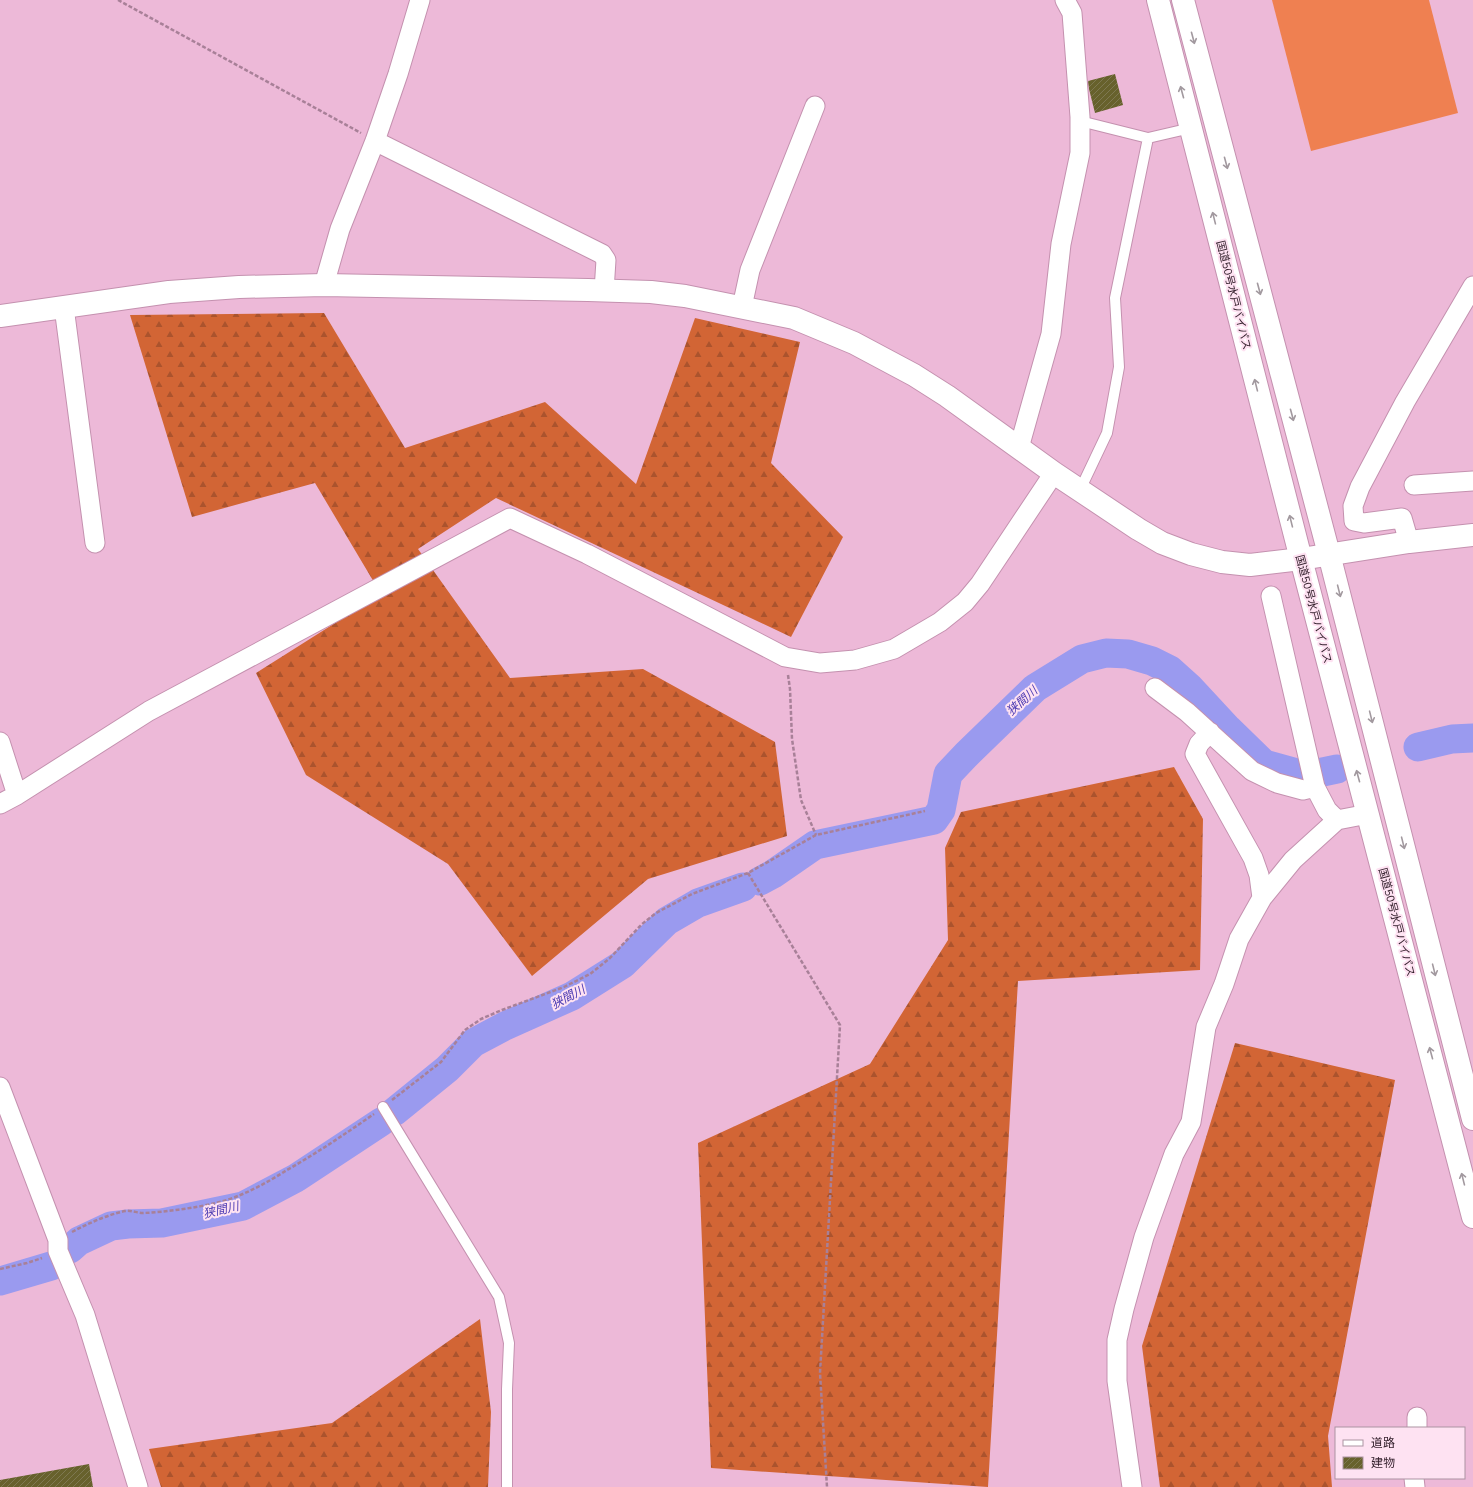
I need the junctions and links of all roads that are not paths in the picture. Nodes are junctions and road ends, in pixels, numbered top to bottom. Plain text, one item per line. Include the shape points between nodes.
1 (420, 0) edge
2 (1065, 0) edge
3 (1158, 0) edge
4 (1183, 0) edge
5 (815, 106) dead end
6 (1080, 121) junction
7 (1192, 128) junction
8 (1148, 138) junction
9 (376, 141) junction
10 (324, 285) junction
11 (1473, 286) edge
12 (604, 291) junction
13 (64, 307) junction
14 (742, 307) junction
15 (0, 316) edge
16 (1019, 448) junction
17 (1054, 473) junction
18 (1473, 481) edge
19 (1414, 485) dead end
20 (1080, 490) junction
21 (1473, 535) edge
22 (1409, 542) junction
23 (95, 543) dead end
24 (1329, 554) junction
25 (1301, 559) junction
26 (1270, 596) dead end
27 (1155, 688) dead end
28 (1210, 732) junction
29 (0, 742) edge
30 (1316, 787) junction
31 (18, 795) junction
32 (0, 804) edge
33 (1368, 814) junction
34 (1337, 820) junction
35 (1262, 898) junction
36 (0, 1087) edge
37 (383, 1107) road end
38 (1473, 1119) edge
39 (1473, 1217) edge
40 (138, 1487) edge
41 (507, 1487) edge
42 (1132, 1487) edge

1 - 9 street
2 - 6 street via 1072,13
7 -> 3 main road, 国道50号水戸バイパス
4 -> 24 main road
5 - 14 street via 750,270
6 - 8 lane
6 - 16 street via 1080,153 1061,244 1052,334
7 - 8 lane
25 -> 7 main road, 国道50号水戸バイパス
8 - 20 lane via 1114,298 1119,367 1107,433
9 - 10 street via 340,229
9 - 12 street via 602,254 606,260
10 - 12 main road
10 - 13 main road via 169,292
11 - 22 street via 1402,409 1360,487 1353,506 1354,521 1364,523 1402,518
12 - 14 main road via 686,296
13 - 15 main road
13 - 23 street
14 - 16 main road via 794,318 854,343 948,396
16 - 17 main road
17 - 20 main road
17 - 31 street via 980,584 965,602 940,622 894,649 855,660 820,663 785,657 587,554 510,518 149,711
18 - 19 street
20 - 25 main road via 1138,530 1191,554 1222,562 1250,565
21 - 22 main road
22 - 24 main road
24 - 25 main road
24 -> 38 main road
33 -> 25 main road, 国道50号水戸バイパス
26 - 30 street
27 - 28 street
28 - 30 street via 1252,771 1277,783 1304,790
28 - 35 street via 1199,744 1195,754 1253,858 1259,875
29 - 31 street
30 - 34 street via 1327,810
31 - 32 street
33 - 34 street
39 -> 33 main road, 国道50号水戸バイパス
34 - 35 street via 1293,860
35 - 42 street via 1239,939 1206,1027 1191,1122 1174,1154 1146,1230 1117,1340 1117,1381
36 - 40 street via 85,1315
37 - 41 lane via 499,1297 509,1343

